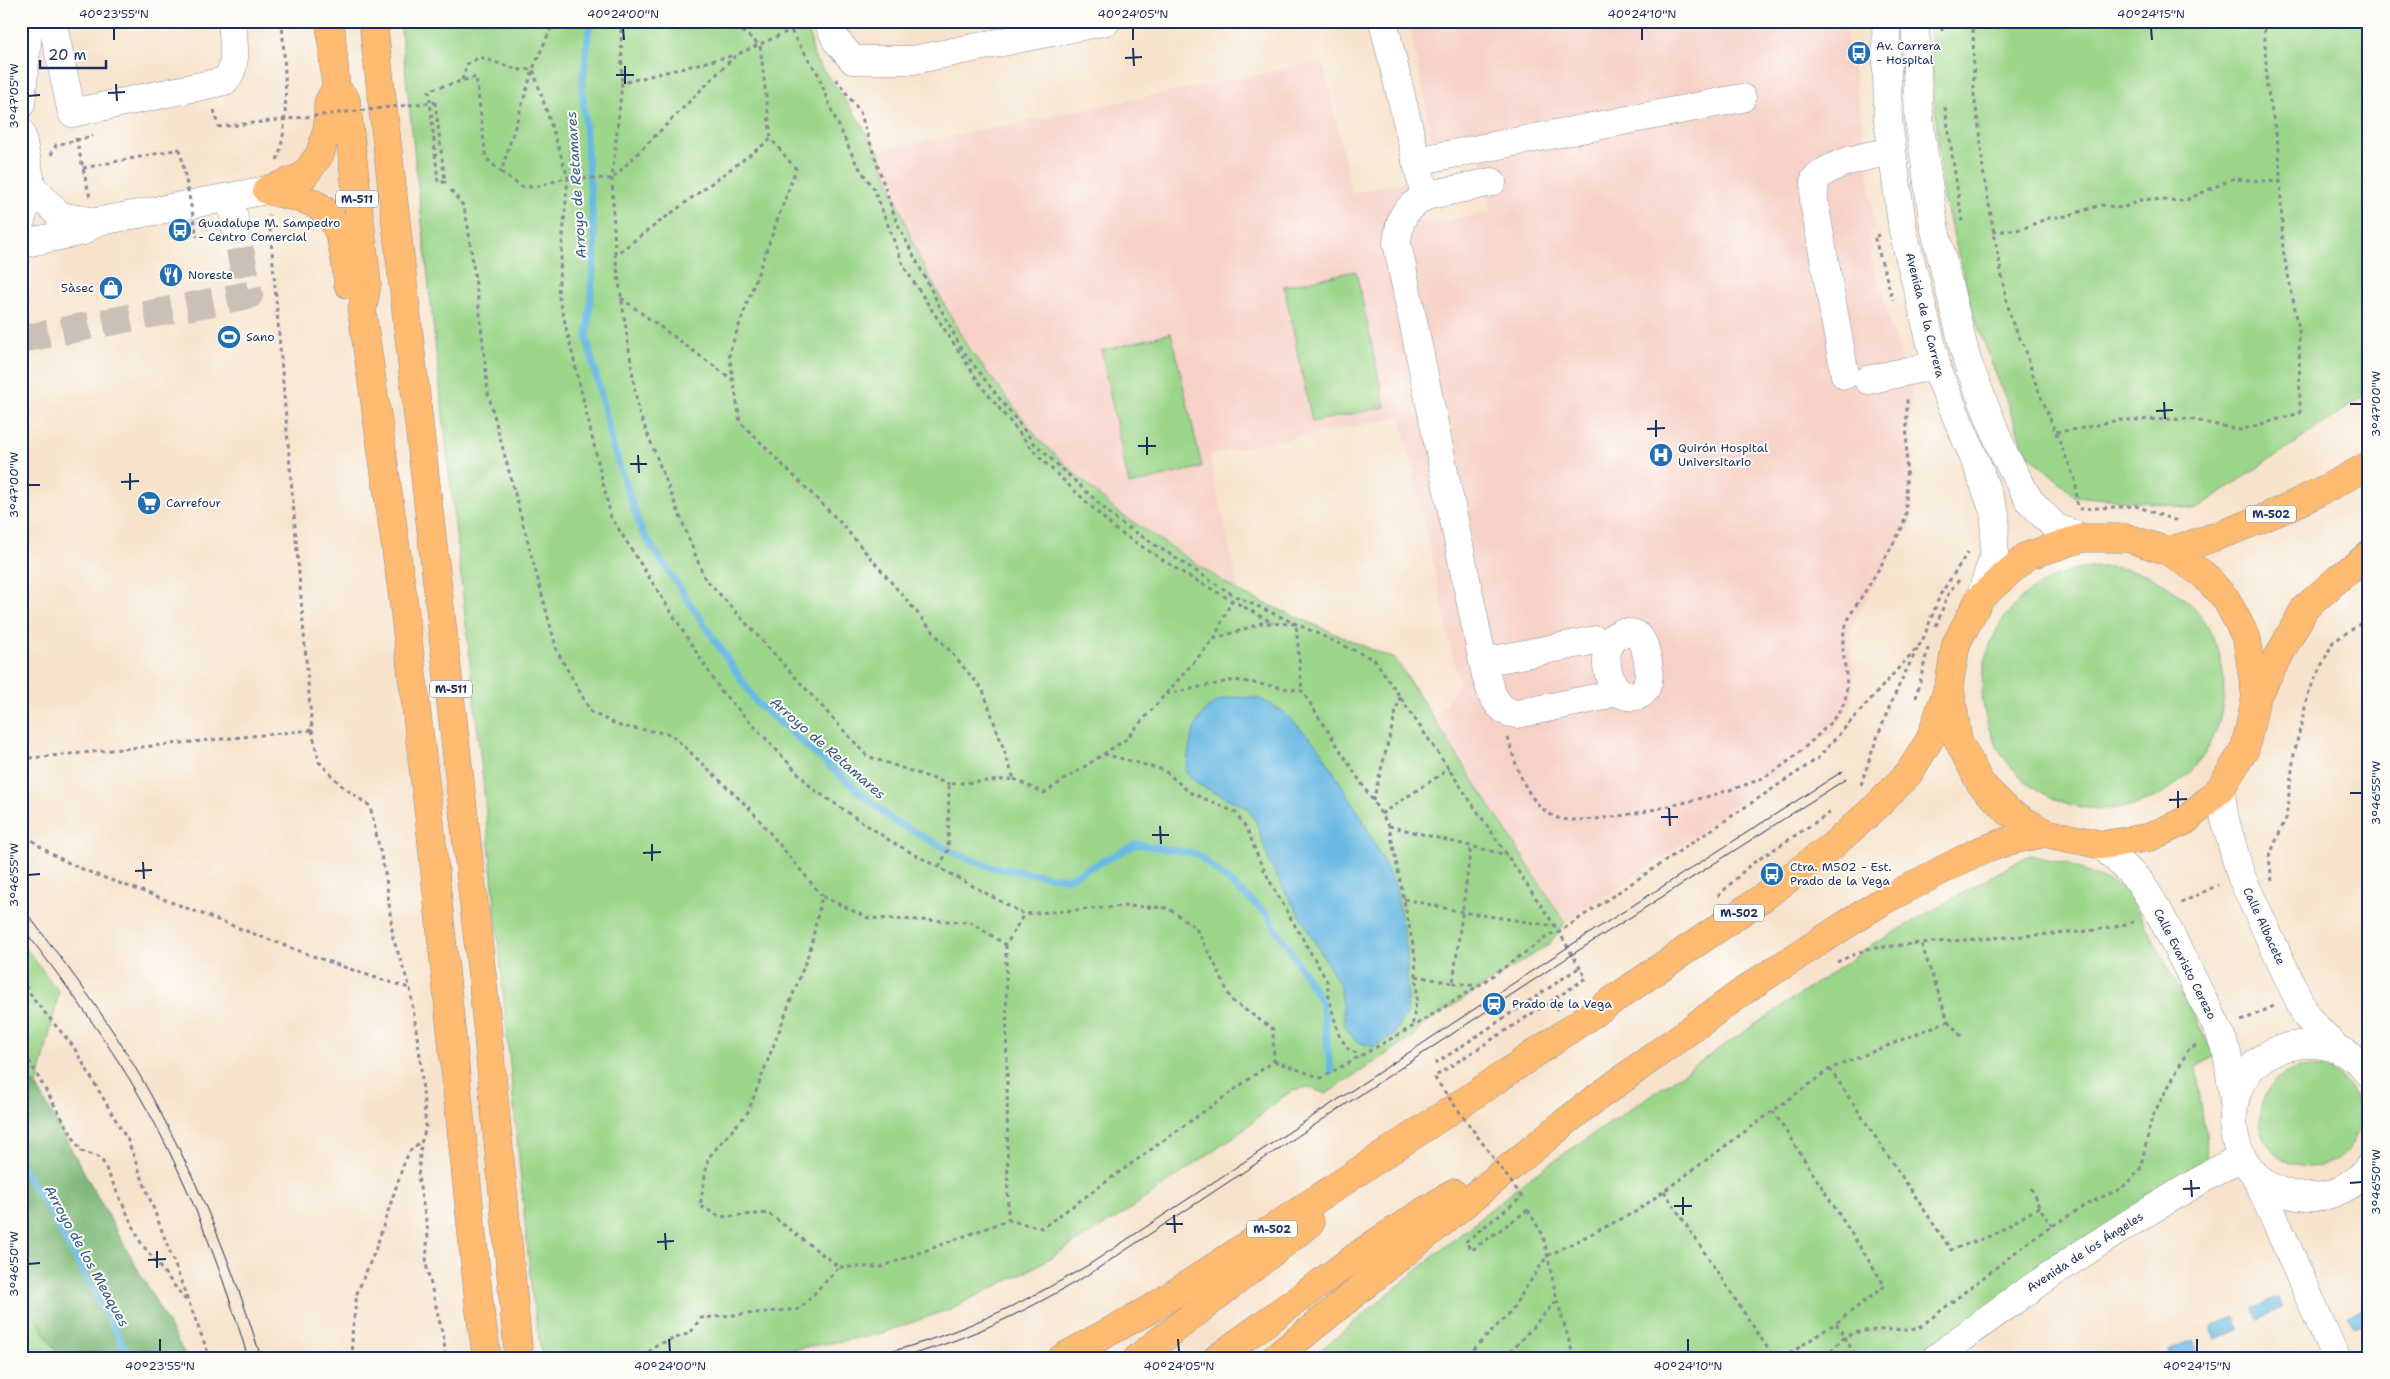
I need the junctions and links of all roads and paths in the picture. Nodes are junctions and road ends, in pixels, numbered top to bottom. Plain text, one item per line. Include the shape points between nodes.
1 (29, 21) edge
2 (52, 21) edge
3 (232, 21) edge
4 (282, 21) edge
5 (330, 21) edge
6 (373, 21) edge
7 (554, 21) edge
8 (621, 21) edge
9 (729, 21) edge
10 (774, 21) edge
11 (797, 21) edge
12 (809, 21) edge
13 (828, 21) edge
14 (1107, 21) edge
15 (1383, 21) edge
16 (1886, 21) edge
17 (1915, 21) edge
18 (1942, 21) edge
19 (1973, 21) edge
20 (2264, 21) edge
21 (791, 31) junction
22 (1942, 39) dead end
23 (760, 44) junction
24 (736, 55) junction
25 (533, 69) junction
26 (831, 73) dead end
27 (462, 80) junction
28 (622, 83) junction
29 (336, 88) junction
30 (1742, 98) dead end
31 (21, 104) edge
32 (1945, 104) dead end
33 (72, 113) junction
34 (218, 127) dead end
35 (21, 133) edge
36 (771, 140) junction
37 (1892, 151) junction
38 (1416, 161) junction
39 (83, 168) junction
40 (501, 172) junction
41 (568, 177) junction
42 (612, 179) junction
43 (1492, 182) dead end
44 (2280, 182) junction
45 (32, 187) junction
46 (267, 190) junction
47 (452, 190) dead end
48 (1425, 196) junction
49 (230, 197) junction
50 (21, 220) edge
51 (96, 222) junction
52 (1934, 226) junction
53 (236, 229) tunnel mouth
54 (1904, 231) junction
55 (1993, 232) junction
56 (197, 237) dead end
57 (21, 244) edge
58 (615, 255) junction
59 (621, 298) junction
60 (1895, 308) dead end
61 (362, 312) junction
62 (1936, 365) junction
63 (1902, 374) junction
64 (734, 380) junction
65 (2056, 432) junction
66 (2369, 465) edge
67 (2070, 505) dead end
68 (2078, 509) junction
69 (2186, 524) dead end
70 (2082, 538) junction
71 (2168, 551) junction
72 (2369, 555) edge
73 (1972, 556) dead end
74 (1960, 579) dead end
75 (1980, 598) junction
76 (1232, 600) junction
77 (2369, 618) edge
78 (1273, 623) junction
79 (1296, 624) junction
80 (1934, 630) dead end
81 (1214, 639) junction
82 (1596, 640) dead end
83 (1922, 642) junction
84 (1483, 662) junction
85 (1949, 685) junction
86 (1615, 690) dead end
87 (1302, 691) junction
88 (1166, 694) junction
89 (1400, 696) junction
90 (2256, 697) junction
91 (1916, 701) dead end
92 (1498, 704) junction
93 (312, 730) junction
94 (1104, 754) junction
95 (21, 759) edge
96 (1449, 769) junction
97 (1014, 779) junction
98 (948, 784) junction
99 (2220, 789) junction
100 (1859, 793) dead end
101 (1373, 801) junction
102 (1836, 809) dead end
103 (1381, 814) junction
104 (1389, 826) junction
105 (21, 829) edge
106 (2045, 833) junction
107 (2102, 844) junction
108 (1471, 846) junction
109 (1507, 855) junction
110 (2269, 858) junction
111 (939, 867) junction
112 (2241, 876) junction
113 (2273, 890) dead end
114 (822, 896) junction
115 (1716, 898) dead end
116 (1404, 899) junction
117 (1462, 912) junction
118 (1024, 914) junction
119 (2160, 914) junction
120 (1554, 926) junction
121 (1559, 932) junction
122 (1921, 942) junction
123 (1006, 945) junction
124 (1829, 965) dead end
125 (1580, 967) junction
126 (1416, 976) junction
127 (21, 980) edge
128 (1453, 983) junction
129 (1478, 986) junction
130 (410, 988) junction
131 (2296, 995) junction
132 (1566, 1009) dead end
133 (1560, 1013) dead end
134 (1948, 1021) junction
135 (1412, 1027) junction
136 (2219, 1031) junction
137 (1961, 1036) dead end
138 (21, 1048) edge
139 (2337, 1048) junction
140 (1361, 1056) junction
141 (1274, 1061) junction
142 (1435, 1064) dead end
143 (2367, 1068) edge
144 (1830, 1069) junction
145 (1477, 1093) junction
146 (2234, 1100) junction
147 (1584, 1107) junction
148 (1773, 1111) junction
149 (422, 1140) junction
150 (2248, 1167) junction
151 (2369, 1167) edge
152 (1522, 1186) dead end
153 (2031, 1188) dead end
154 (1664, 1191) junction
155 (1514, 1192) dead end
156 (2040, 1207) junction
157 (1008, 1220) junction
158 (2052, 1226) junction
159 (1547, 1256) junction
160 (839, 1267) junction
161 (1557, 1300) junction
162 (190, 1306) junction
163 (1836, 1323) junction
164 (1845, 1338) junction
165 (1833, 1350) junction
166 (210, 1358) edge
167 (353, 1358) edge
168 (446, 1358) edge
169 (487, 1358) edge
170 (519, 1358) edge
171 (642, 1358) edge
172 (1062, 1358) edge
173 (1138, 1358) edge
174 (1217, 1358) edge
175 (1275, 1358) edge
176 (1460, 1358) edge
177 (1505, 1358) edge
178 (1574, 1358) edge
179 (1774, 1358) edge
180 (1783, 1358) edge
181 (1826, 1358) edge
182 (1833, 1358) edge
183 (1857, 1358) edge
184 (1936, 1358) edge
185 (2336, 1358) edge

1 - 31 street
2 - 33 street
3 - 33 street via 234,63 225,82
4 - 46 path via 283,144
5 - 29 highway, M-511
6 - 170 highway, M-511 via 481,964
7 - 25 path
8 - 28 path
9 - 23 path
10 - 11 path via 789,24
12 - 21 path
13 - 14 street via 836,40 853,60 913,60
15 - 38 street
16 - 37 street, Avenida de la Carrera via 1888,120
17 - 52 street via 1919,119
18 - 22 path
19 - 55 path via 1974,96
20 - 44 path via 2267,87 2279,149
21 - 23 path
21 - 76 path via 818,74 856,162 874,189 904,267 982,387 1038,456 1116,530
23 - 24 path
23 - 36 path
24 - 28 path
24 - 42 path
25 - 27 path via 518,70 480,57 467,64
25 - 40 path
25 - 41 path
26 - 79 path via 860,112 896,222 962,350 1034,443 1118,521 1233,595
27 - 34 path, bridge via 429,90 430,99 431,108 432,127 438,182 445,182 435,102 425,103 405,106
27 - 40 path via 476,77 486,158
28 - 42 path
29 - 46 highway via 328,103 328,126 320,154 304,176
29 - 61 highway, M-511 via 346,100 367,284
30 - 38 street
32 - 52 path via 1962,220
33 - 39 path
35 - 45 street
36 - 58 path
36 - 64 path via 796,169 729,353
37 - 54 street, Avenida de la Carrera
37 - 63 street via 1829,167 1815,179 1814,202 1856,377
38 - 48 street
39 - 51 path
39 - 56 path, bridge via 180,150
40 - 41 path via 522,186 540,186
41 - 42 path
41 - 111 path via 558,293 611,517 720,691 813,789 892,842
42 - 58 path
43 - 48 street
44 - 55 path via 2232,179 2184,201 2144,199 2122,208 2101,205 2067,216 2048,218 2022,229
44 - 65 path via 2283,250 2299,329 2300,413 2240,430 2190,419 2136,419
45 - 50 street
45 - 51 street via 60,216
46 - 49 street
46 - 61 highway via 310,201 333,219 344,249 349,288
46 - 93 path
47 - 114 path via 464,207 468,227 488,393 557,651 591,712 620,726 671,734 751,810
48 - 84 street via 1399,221 1397,243
49 - 51 street
49 - 53 street
51 - 57 street via 83,231
52 - 70 street via 1967,361 2004,454 2030,500 2055,528
54 - 60 path via 1874,236
54 - 62 street, Avenida de la Carrera
55 - 65 path via 2012,322
58 - 59 path
59 - 64 path
59 - 98 path via 638,410 704,577 867,756
61 - 169 highway, M-511 via 406,617
62 - 63 street
62 - 75 street, Avenida de la Carrera via 1995,514 1994,556
63 - 92 path via 1907,392 1906,513 1903,526 1847,620 1843,638 1846,700 1828,726 1782,764 1748,784 1644,811 1594,820 1555,817 1538,804 1525,787
64 - 97 path via 740,422 840,522 983,690
65 - 68 path via 2076,482
66 - 71 highway, M-502 via 2285,508 2204,542
67 - 68 path
68 - 69 path via 2136,506
70 - 71 highway, M-502 via 2127,538
70 - 75 highway, M-502 via 2027,556
71 - 90 highway, M-502 via 2202,574 2226,599 2247,639
72 - 90 highway, M-502 via 2305,608
73 - 83 path via 1973,548 1940,595
74 - 80 path via 1949,592
75 - 85 highway, M-502 via 1956,644
76 - 78 path
76 - 81 path
77 - 110 path via 2333,642 2309,691 2294,754 2286,818
78 - 79 path
78 - 81 path via 1262,623
79 - 87 path
79 - 89 path via 1375,660
81 - 88 path
82 - 84 street
83 - 91 path via 1930,642
83 - 100 path via 1897,686
83 - 121 path via 1817,759
84 - 92 street via 1489,687
85 - 106 highway, M-502 via 1958,740 1980,783 2009,812
85 - 145 highway, M-502 via 1930,739 1909,773 1832,846 1765,896
86 - 92 street via 1600,698 1529,713 1512,714
87 - 88 path via 1234,680
87 - 101 path
88 - 94 path via 1125,740
89 - 96 path
89 - 101 path
90 - 99 highway, M-502 via 2245,749
93 - 95 path
93 - 130 path via 318,762 342,787 370,806 386,878 393,938
94 - 97 path via 1044,793
94 - 140 path via 1164,770 1189,792 1235,812 1248,831 1274,889 1327,981 1339,1035 1348,1049
96 - 103 path
96 - 109 path
97 - 98 path
98 - 111 path via 948,850
99 - 107 highway, M-502 via 2185,821 2150,837
99 - 112 street, Calle Albacete
101 - 103 path
102 - 115 path via 1750,865
103 - 104 path
104 - 108 path
104 - 116 path
105 - 130 path via 54,854 99,877 340,967
106 - 107 highway, M-502
106 - 147 highway, M-502 via 2008,840 1976,853 1881,902 1752,985
107 - 119 street, Calle Evaristo Cerezo via 2140,882
108 - 109 path
108 - 117 path
109 - 120 path
110 - 112 path
110 - 113 path
111 - 118 path
112 - 119 path
112 - 131 street, Calle Albacete
114 - 123 path via 868,918 971,922
114 - 160 path via 810,950 748,1112 708,1158 700,1206 721,1217 768,1214
116 - 117 path
116 - 126 path
117 - 120 path
117 - 128 path
118 - 123 path
118 - 141 path via 1127,906 1168,908 1195,927 1231,1000 1273,1029
119 - 122 path via 2115,927 2080,932
119 - 136 street, Calle Evaristo Cerezo
120 - 121 path
121 - 125 path
121 - 129 path via 1551,934
122 - 124 path via 1867,950
122 - 134 path
123 - 157 path
125 - 142 path
125 - 159 path, bridge via 1586,978 1434,1077 1522,1197 1465,1242 1472,1250 1528,1210 1542,1235
126 - 128 path
126 - 135 path
127 - 162 path via 73,1046 128,1141
128 - 129 path
129 - 135 path
130 - 149 path via 426,1128
131 - 136 path
131 - 139 street, Calle Albacete via 2306,1016
132 - 133 path
134 - 137 path
134 - 144 path
135 - 140 path
136 - 146 street, Calle Evaristo Cerezo via 2227,1053
136 - 158 path via 2188,1050 2152,1117 2140,1170 2122,1188 2087,1204
138 - 162 path via 81,1151 101,1158 141,1244
139 - 143 street
139 - 146 street via 2312,1043 2286,1046 2264,1058 2245,1076
140 - 141 path via 1321,1078
141 - 157 path via 1042,1228
144 - 148 path
144 - 156 path via 1951,1250 1993,1235
145 - 172 highway, M-502 via 1154,1306
145 - 173 highway, M-502
146 - 150 street via 2234,1138
147 - 174 highway, M-502 via 1371,1246
147 - 175 highway, M-502
148 - 154 path
148 - 163 path via 1885,1286
149 - 167 path via 410,1151 404,1163 357,1294
149 - 168 path via 418,1177 428,1231 426,1264
150 - 151 street via 2275,1190 2298,1197 2322,1196 2344,1189
150 - 184 street, Avenida de los Ángeles via 2109,1235 2000,1308
150 - 185 street
152 - 155 path
153 - 156 path
154 - 159 path via 1637,1211
154 - 179 path
156 - 158 path
157 - 160 path via 881,1267
158 - 164 path via 1920,1328 1868,1331
159 - 161 path
159 - 176 path via 1508,1316
160 - 171 path via 800,1308 701,1318 690,1333 656,1345
161 - 177 path
161 - 178 path
162 - 166 path
163 - 164 path
163 - 180 path
164 - 165 path
164 - 183 path
165 - 181 path
165 - 182 path

